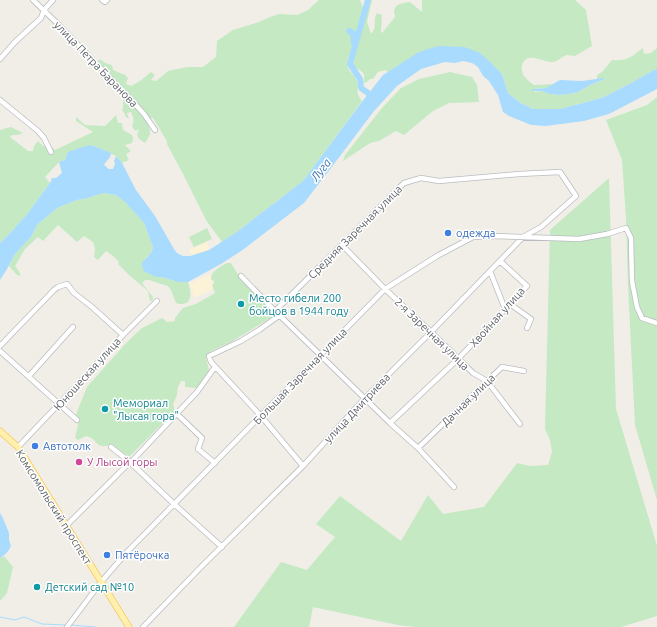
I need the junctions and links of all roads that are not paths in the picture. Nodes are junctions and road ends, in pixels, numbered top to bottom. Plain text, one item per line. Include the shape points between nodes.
1 (33, 0) edge
2 (52, 0) edge
3 (102, 0) edge
4 (107, 0) edge
5 (44, 10) junction
6 (0, 59) edge
7 (0, 100) edge
8 (155, 130) dead end
9 (51, 152) dead end
10 (576, 196) joint
11 (523, 237) junction
12 (342, 244) junction
13 (500, 261) junction
14 (490, 271) junction
15 (242, 276) dead end
16 (385, 289) junction
17 (157, 301) dead end
18 (510, 304) junction
19 (505, 309) junction
20 (276, 311) junction
21 (280, 315) junction
22 (657, 323) edge
23 (73, 327) dead end
24 (528, 328) dead end
25 (431, 332) junction
26 (123, 335) junction
27 (0, 346) edge
28 (0, 351) edge
29 (320, 355) junction
30 (458, 359) junction
31 (215, 367) junction
32 (524, 370) dead end
33 (29, 376) junction
34 (487, 381) junction
35 (365, 398) junction
36 (59, 404) junction
37 (177, 414) junction
38 (261, 416) junction
39 (77, 420) dead end
40 (390, 423) junction
41 (520, 424) dead end
42 (0, 431) edge
43 (18, 447) junction
44 (111, 447) dead end
45 (418, 448) junction
46 (130, 462) junction
47 (215, 463) junction
48 (303, 466) junction
49 (454, 487) dead end
50 (174, 504) junction
51 (67, 525) junction
52 (222, 546) junction
53 (101, 582) junction
54 (67, 627) edge
55 (129, 627) edge
56 (143, 627) edge

1 - 5 street, улица Петра Баранова
2 - 5 street
3 - 4 street
5 - 6 street via 41,18 14,42
5 - 8 street, улица Петра Баранова via 134,103
7 - 9 street via 38,131
10 - 11 street, улица Дмитриева via 541,228
10 - 12 street, Средняя Заречная улица via 560,172 439,181 421,178 404,183
11 - 13 street, улица Дмитриева
11 - 16 street, Большая Заречная улица via 473,237
11 - 22 street, Большая Заречная улица via 579,239 626,228 631,238 632,281 636,307 642,318
12 - 16 street, 2-я Заречная улица
12 - 20 street, Средняя Заречная улица
13 - 14 street, улица Дмитриева
13 - 18 street, Хвойная улица via 526,286
14 - 19 street
14 - 25 street, улица Дмитриева
15 - 20 street
16 - 25 street, 2-я Заречная улица
16 - 29 street, Большая Заречная улица
17 - 26 street, Юношеская улица
18 - 19 street, Хвойная улица
18 - 24 street via 531,319
19 - 30 street, Хвойная улица
20 - 21 street
21 - 29 street
21 - 31 street via 241,341 209,356
23 - 33 street
25 - 30 street, 2-я Заречная улица
25 - 35 street, улица Дмитриева
26 - 27 street via 67,284 54,290
26 - 36 street, Юношеская улица
28 - 33 street
29 - 35 street
29 - 38 street, Большая Заречная улица
30 - 34 street, 2-я Заречная улица via 473,373
30 - 40 street, Хвойная улица
31 - 37 street via 198,392
31 - 38 street
32 - 34 street, Дачная улица via 502,367
33 - 36 street
34 - 41 street, 2-я Заречная улица
34 - 45 street, Дачная улица
35 - 40 street
35 - 48 street, улица Дмитриева
36 - 39 street
36 - 43 street, Юношеская улица
37 - 46 street
37 - 47 street via 202,438 198,449
38 - 47 street, Большая Заречная улица
38 - 48 street
40 - 45 street
42 - 43 main road, Комсомольский проспект
43 - 51 main road, Комсомольский проспект
44 - 46 street
45 - 49 street
46 - 50 street
46 - 51 street
47 - 50 street, Большая Заречная улица
48 - 52 street, улица Дмитриева
50 - 52 street
50 - 53 street, Большая Заречная улица
51 - 53 main road, Комсомольский проспект
52 - 56 street, улица Дмитриева
53 - 54 street, Большая Заречная улица
53 - 55 main road, Комсомольский проспект

